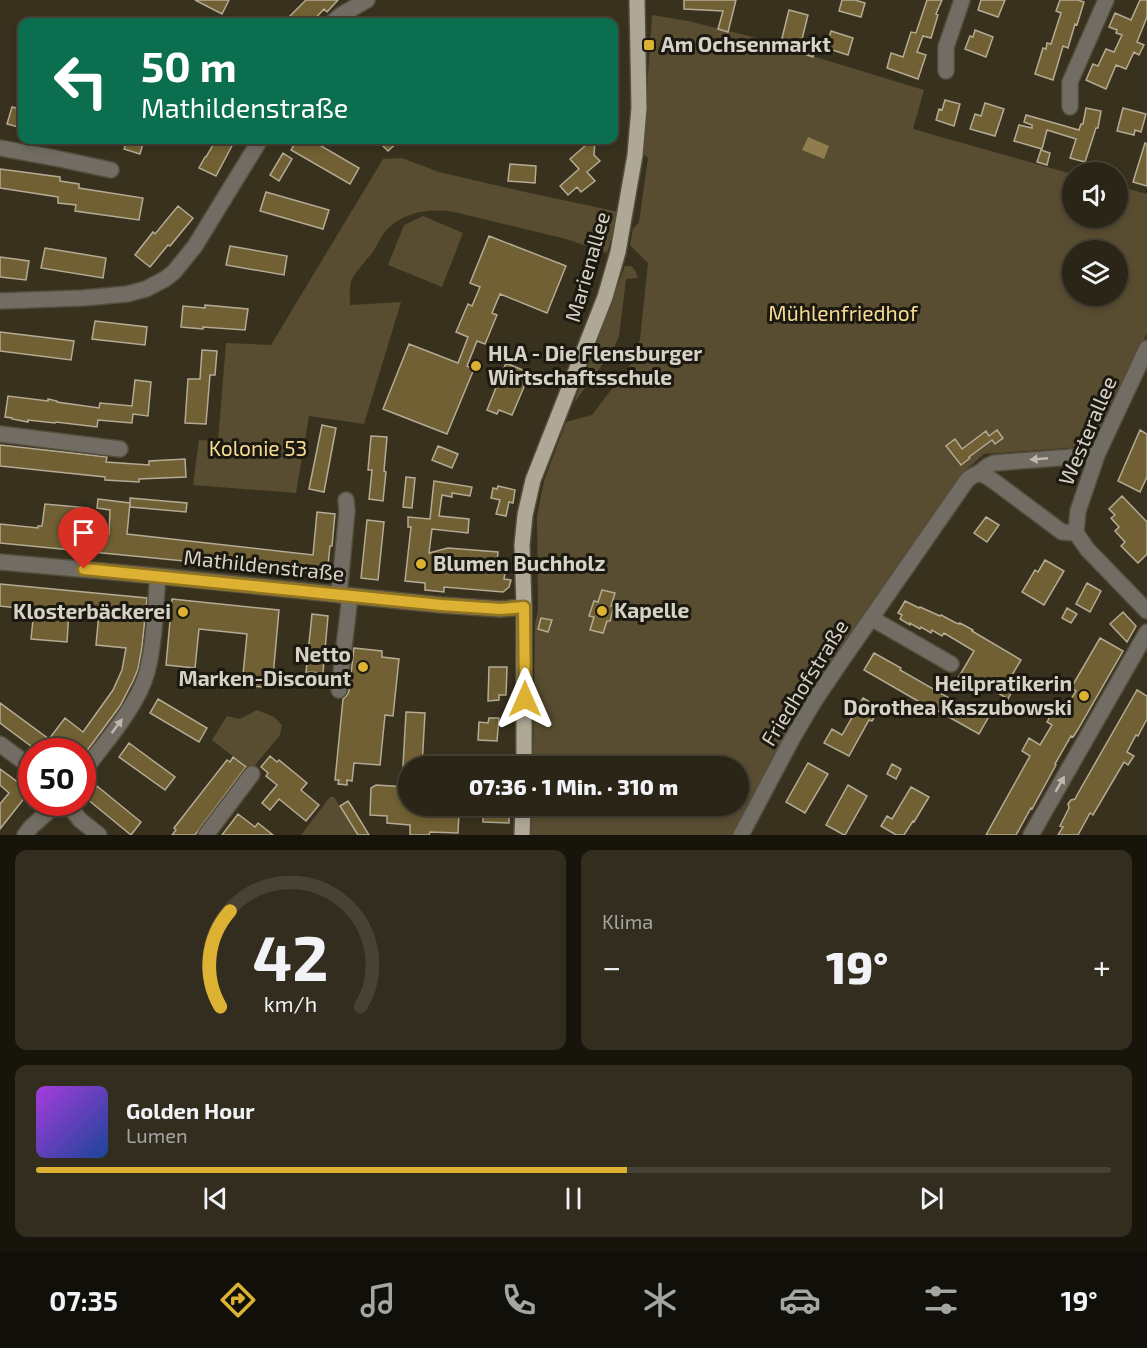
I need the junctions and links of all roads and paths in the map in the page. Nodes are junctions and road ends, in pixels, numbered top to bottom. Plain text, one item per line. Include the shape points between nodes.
1 (367, 0) edge
2 (637, 0) edge
3 (962, 0) edge
4 (1106, 0) edge
5 (338, 18) edge
6 (946, 71) dead end
7 (1070, 107) dead end
8 (258, 144) edge
9 (0, 148) edge
10 (111, 170) dead end
11 (0, 302) edge
12 (1147, 348) edge
13 (0, 434) edge
14 (120, 449) dead end
15 (1097, 455) junction
16 (978, 473) junction
17 (346, 500) dead end
18 (1076, 533) junction
19 (0, 562) edge
20 (158, 576) junction
21 (344, 596) junction
22 (524, 607) junction
23 (1147, 611) edge
24 (871, 618) junction
25 (1147, 632) edge
26 (951, 664) dead end
27 (339, 690) dead end
28 (0, 744) edge
29 (96, 754) edge
30 (524, 756) edge
31 (18, 758) edge
32 (252, 774) dead end
33 (43, 816) edge
34 (77, 816) edge
35 (523, 816) edge
36 (25, 835) edge
37 (99, 835) edge
38 (206, 835) edge
39 (522, 835) edge
40 (741, 835) edge
41 (1031, 835) edge

1 - 5 street
2 - 22 main road, Marienallee via 639,108 627,209 605,297 533,480 522,545
3 - 6 street via 946,47
4 - 7 street via 1070,82
8 - 11 street via 195,246 165,279 127,294
9 - 10 street
12 - 15 street, Westerallee
13 - 14 street
15 -> 16 street, Friedhofstraße via 994,463
15 - 18 street, Westerallee via 1078,511
16 - 18 street via 1062,532
16 - 24 street, Friedhofstraße via 961,487
17 - 21 street
18 - 23 street
19 - 20 street, Mathildenstraße
20 - 21 street, Mathildenstraße
29 -> 20 street via 140,692 147,674
21 - 22 street, Mathildenstraße via 501,609
21 - 27 street
22 - 30 main road, Marienallee
24 - 26 street, Friedhofstraße
24 - 40 street, Friedhofstraße via 809,710
41 -> 25 street
28 - 31 street
32 - 38 street
33 - 36 street
34 - 37 street
35 - 39 main road

